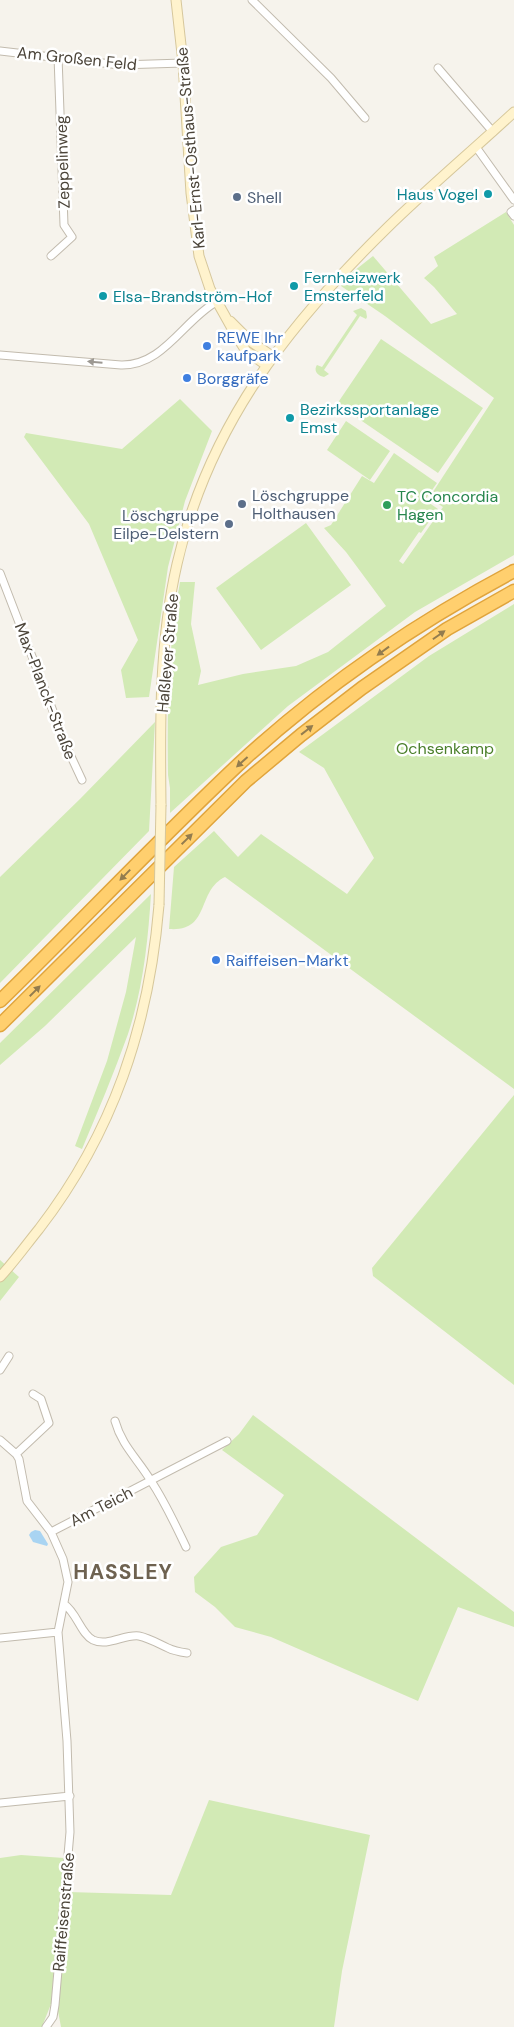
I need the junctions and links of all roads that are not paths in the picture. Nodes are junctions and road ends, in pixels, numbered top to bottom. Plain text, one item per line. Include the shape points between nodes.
1 (176, 0) edge
2 (252, 0) edge
3 (0, 51) edge
4 (58, 56) junction
5 (183, 62) junction
6 (438, 68) dead end
7 (514, 112) edge
8 (364, 118) dead end
9 (493, 132) junction
10 (476, 147) junction
11 (514, 200) edge
12 (514, 210) edge
13 (514, 216) edge
14 (51, 256) dead end
15 (216, 302) junction
16 (228, 319) junction
17 (0, 355) edge
18 (272, 356) junction
19 (266, 365) junction
20 (514, 571) edge
21 (0, 573) edge
22 (514, 591) edge
23 (82, 780) dead end
24 (0, 1001) edge
25 (0, 1025) edge
26 (0, 1277) edge
27 (8, 1356) dead end
28 (0, 1370) edge
29 (33, 1394) dead end
30 (114, 1421) dead end
31 (0, 1440) edge
32 (227, 1441) dead end
33 (16, 1454) junction
34 (151, 1480) junction
35 (51, 1532) junction
36 (186, 1547) dead end
37 (64, 1604) junction
38 (58, 1632) junction
39 (0, 1638) edge
40 (187, 1653) dead end
41 (70, 1796) junction
42 (0, 1804) edge
43 (46, 2027) edge

1 - 5 main road, Karl-Ernst-Osthaus-Straße
2 - 8 street via 344,92
3 - 4 street, Am Großen Feld
4 - 5 street, Am Großen Feld via 120,65
4 - 14 street, Zeppelinweg via 64,225 72,237
5 - 15 main road, Karl-Ernst-Osthaus-Straße via 188,162 197,245 203,271
6 - 9 street
7 - 9 main road, Haßleyer Straße
9 - 10 main road, Haßleyer Straße
10 - 11 street
10 - 18 main road, Haßleyer Straße via 351,264
12 - 13 street via 511,212
15 - 16 main road, Karl-Ernst-Osthaus-Straße
15 -> 17 street via 193,318 155,356 143,362 121,365
16 - 18 main road, Karl-Ernst-Osthaus-Straße
16 - 19 main road, Karl-Ernst-Osthaus-Straße via 246,350
18 - 19 main road, Haßleyer Straße
19 - 26 main road, Haßleyer Straße, bridge via 220,440 190,514 177,564 169,606 162,693 158,906 151,973 140,1025 120,1085 90,1153 57,1205
20 -> 24 highway via 402,638 296,715 240,763 132,867
21 - 23 street, Max-Planck-Straße
25 -> 22 highway via 246,781 301,734 447,629
27 - 28 street
29 - 33 street via 42,1399 49,1423
30 - 34 street, Am Teich via 120,1438
31 - 33 street
32 - 34 street, Am Teich
33 - 35 street, Raiffeisenstraße via 27,1501
34 - 35 street, Am Teich
34 - 36 street, Am Teich
35 - 37 street, Raiffeisenstraße via 67,1571
37 - 38 street, Raiffeisenstraße
37 - 40 street via 94,1641 139,1636 170,1650
38 - 39 street
38 - 41 street, Raiffeisenstraße
41 - 42 street
41 - 43 street, Raiffeisenstraße via 68,1864 55,2005 53,2017

